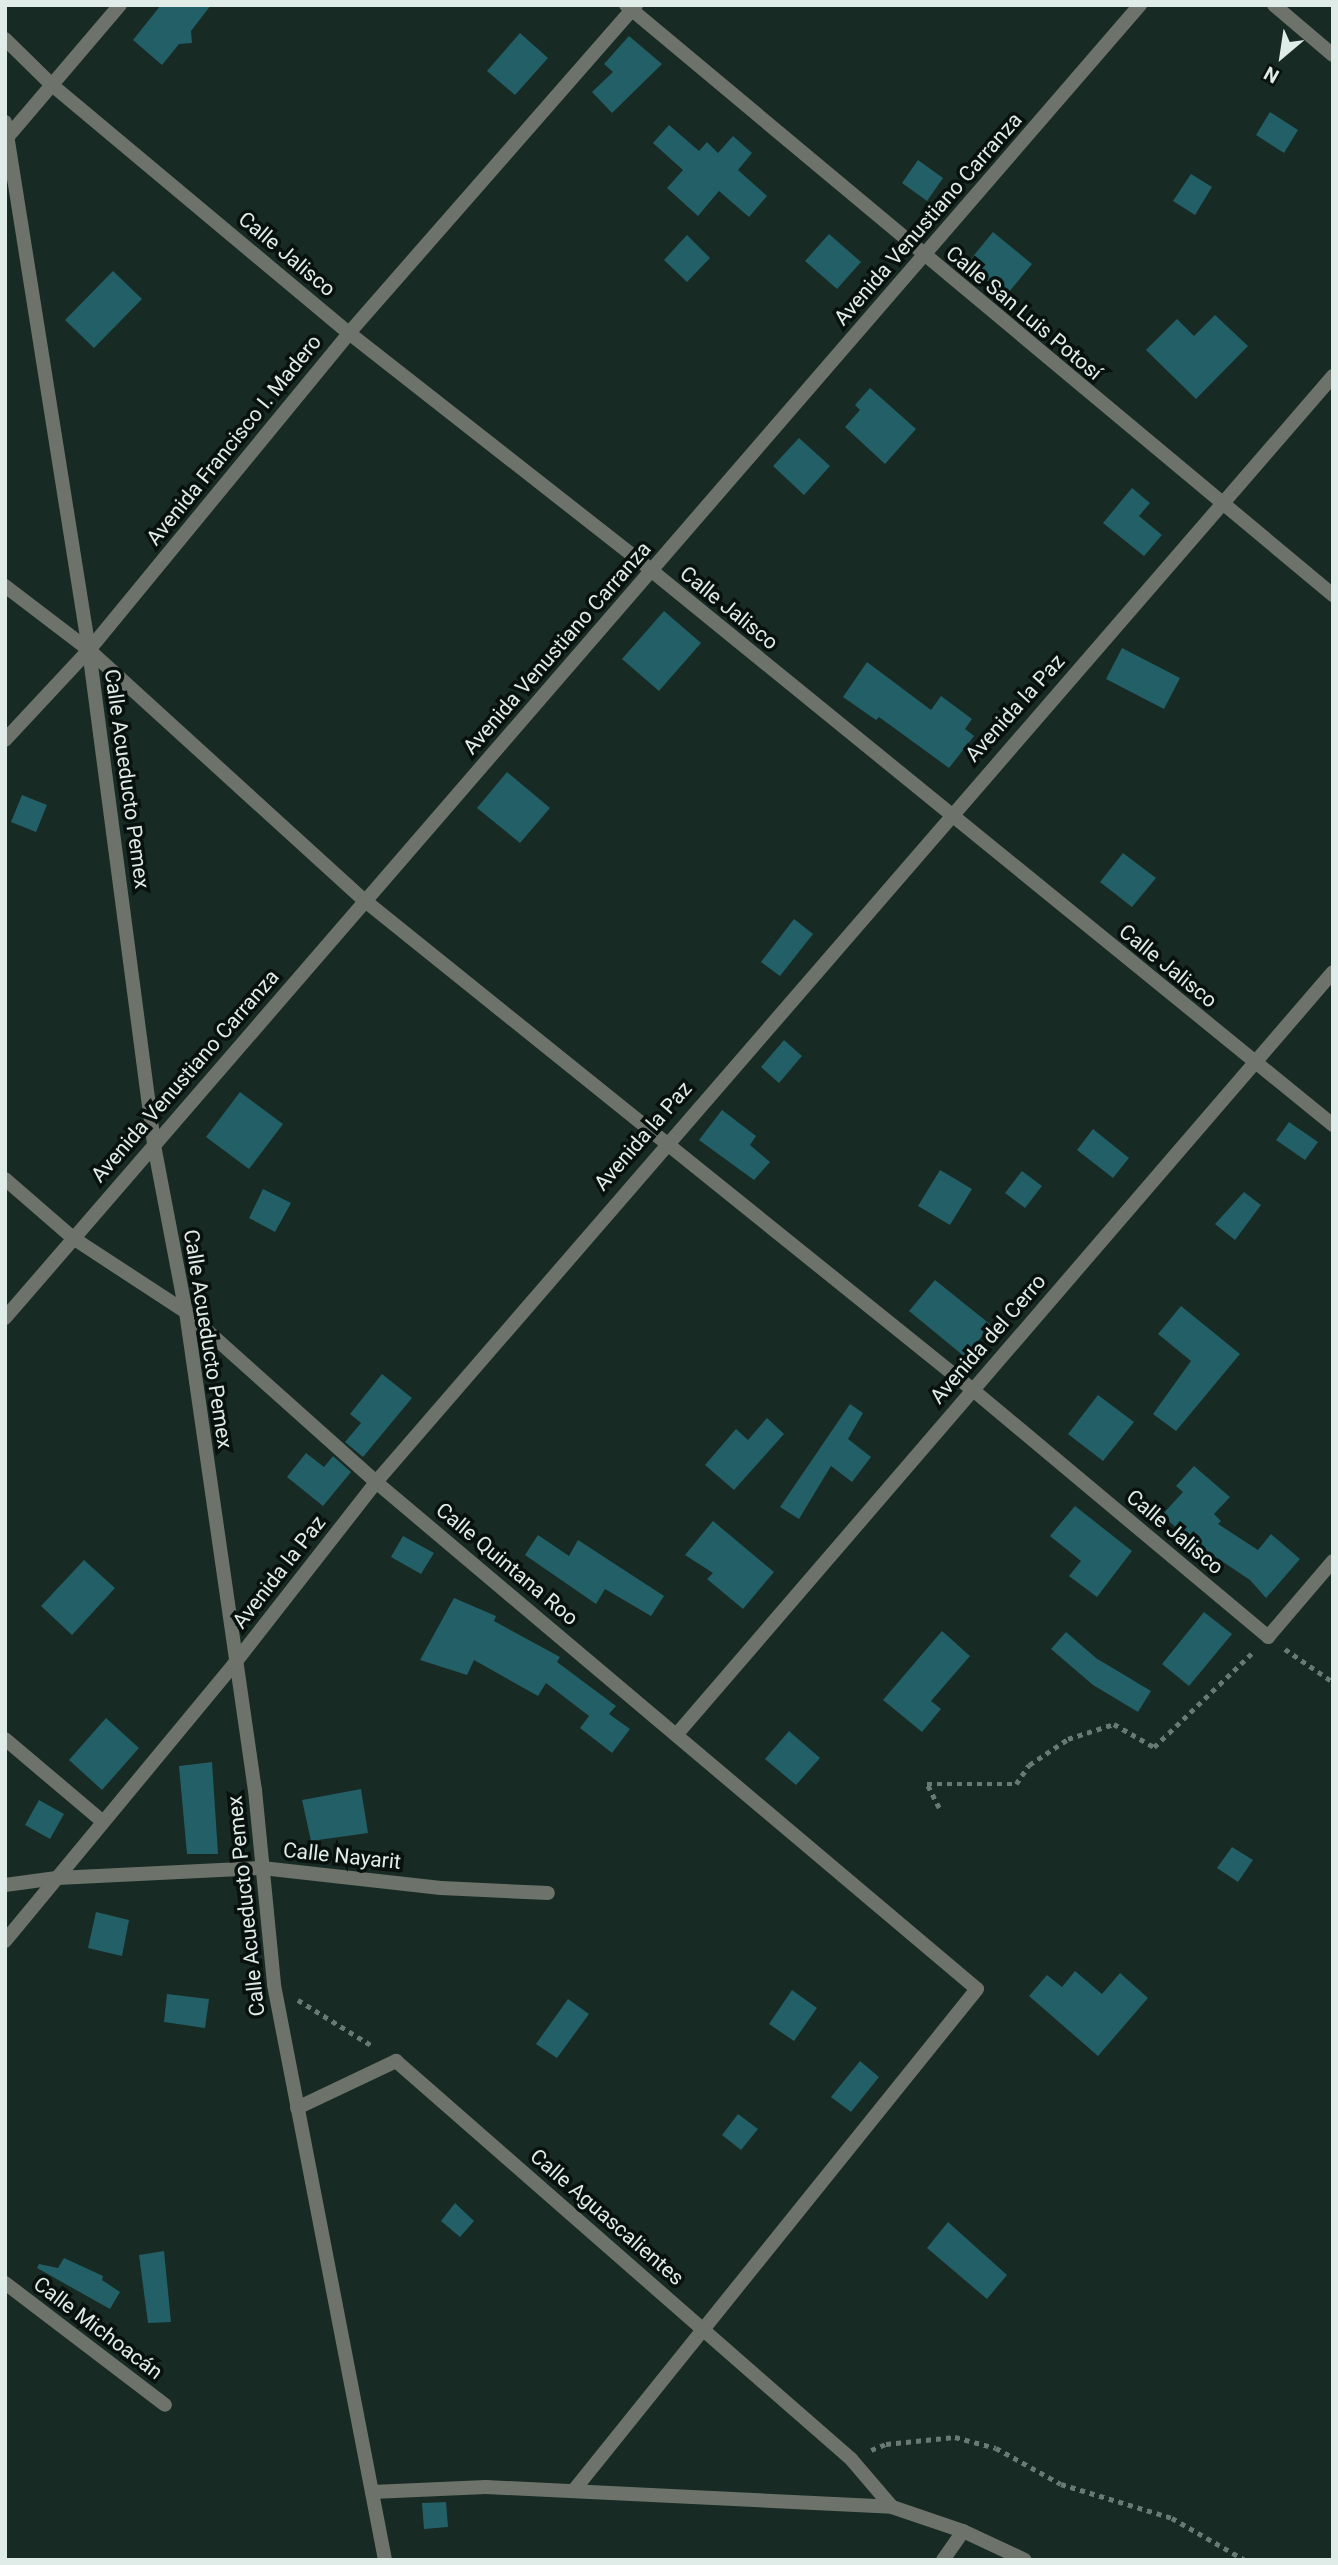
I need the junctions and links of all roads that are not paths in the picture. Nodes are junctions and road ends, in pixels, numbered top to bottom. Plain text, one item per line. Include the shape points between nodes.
1 (120, 5) edge
2 (1140, 5) edge
3 (1274, 5) edge
4 (631, 6) edge
5 (5, 39) edge
6 (1333, 55) edge
7 (52, 85) junction
8 (5, 122) edge
9 (7, 139) edge
10 (924, 257) junction
11 (349, 333) junction
12 (1333, 376) edge
13 (1222, 507) junction
14 (652, 571) junction
15 (5, 586) edge
16 (1333, 595) edge
17 (89, 650) junction
18 (5, 740) edge
19 (949, 815) junction
20 (364, 900) junction
21 (1333, 972) edge
22 (1253, 1062) junction
23 (1333, 1125) edge
24 (664, 1144) junction
25 (154, 1145) junction
26 (5, 1179) edge
27 (73, 1238) junction
28 (186, 1312) junction
29 (5, 1318) edge
30 (973, 1390) junction
31 (376, 1482) junction
32 (1333, 1561) edge
33 (234, 1664) junction
34 (677, 1734) junction
35 (5, 1739) edge
36 (102, 1821) junction
37 (262, 1868) junction
38 (57, 1878) junction
39 (5, 1885) edge
40 (548, 1894) dead end
41 (5, 1941) edge
42 (297, 2108) junction
43 (5, 2283) edge
44 (705, 2332) junction
45 (165, 2405) dead end
46 (574, 2490) junction
47 (372, 2492) junction
48 (892, 2507) junction
49 (963, 2531) junction
50 (385, 2560) edge
51 (943, 2560) edge
52 (1025, 2560) edge

1 - 7 street
2 - 10 street, Avenida Venustiano Carranza
3 - 6 street
4 - 10 street, Calle San Luis Potosí
4 - 11 street, Avenida Francisco I. Madero
5 - 7 street, Calle Jalisco
7 - 9 street
7 - 11 street, Calle Jalisco
8 - 9 street, Calle Acueducto Pemex
9 - 17 street, Calle Acueducto Pemex
10 - 13 street, Calle San Luis Potosí
10 - 14 street, Avenida Venustiano Carranza
11 - 14 street, Calle Jalisco
11 - 17 street, Avenida Francisco I. Madero
12 - 13 street, Avenida la Paz
13 - 16 street, Calle San Luis Potosí
13 - 19 street, Avenida la Paz
14 - 19 street, Calle Jalisco
14 - 20 street, Avenida Venustiano Carranza
15 - 17 street, Calle Jalisco
17 - 18 street, Avenida Francisco I. Madero
17 - 20 street, Calle Jalisco
17 - 25 street, Calle Acueducto Pemex
19 - 22 street, Calle Jalisco
19 - 24 street, Avenida la Paz
20 - 24 street, Calle Jalisco
20 - 25 street, Avenida Venustiano Carranza
21 - 22 street, Avenida del Cerro
22 - 23 street, Calle Jalisco
22 - 30 street, Avenida del Cerro
24 - 30 street, Calle Jalisco
24 - 31 street, Avenida la Paz
25 - 27 street, Avenida Venustiano Carranza
25 - 28 street, Calle Acueducto Pemex
26 - 27 street, Calle Quintana Roo
27 - 28 street, Calle Quintana Roo
27 - 29 street, Avenida Venustiano Carranza
28 - 31 street, Calle Quintana Roo
28 - 33 street, Calle Acueducto Pemex
30 - 32 street, Calle Jalisco via 1268,1637
30 - 34 street, Avenida del Cerro
31 - 33 street, Avenida la Paz
31 - 34 street, Calle Quintana Roo
33 - 36 street, Avenida la Paz
33 - 37 street, Calle Acueducto Pemex
34 - 44 street, Calle Quintana Roo via 977,1989
35 - 36 street
36 - 38 street, Avenida la Paz
37 - 38 street, Calle Nayarit
37 - 40 street, Calle Nayarit via 441,1888
37 - 42 street, Calle Acueducto Pemex via 274,1985
38 - 39 street, Calle Nayarit
38 - 41 street, Avenida la Paz
42 - 44 street, Calle Aguascalientes via 396,2061
42 - 47 street, Calle Acueducto Pemex
43 - 45 street, Calle Michoacán
44 - 46 street
44 - 48 street, Calle Aguascalientes via 851,2459
46 - 47 street via 486,2487
46 - 48 street
47 - 50 street, Calle Acueducto Pemex
48 - 49 street
49 - 51 street
49 - 52 street

